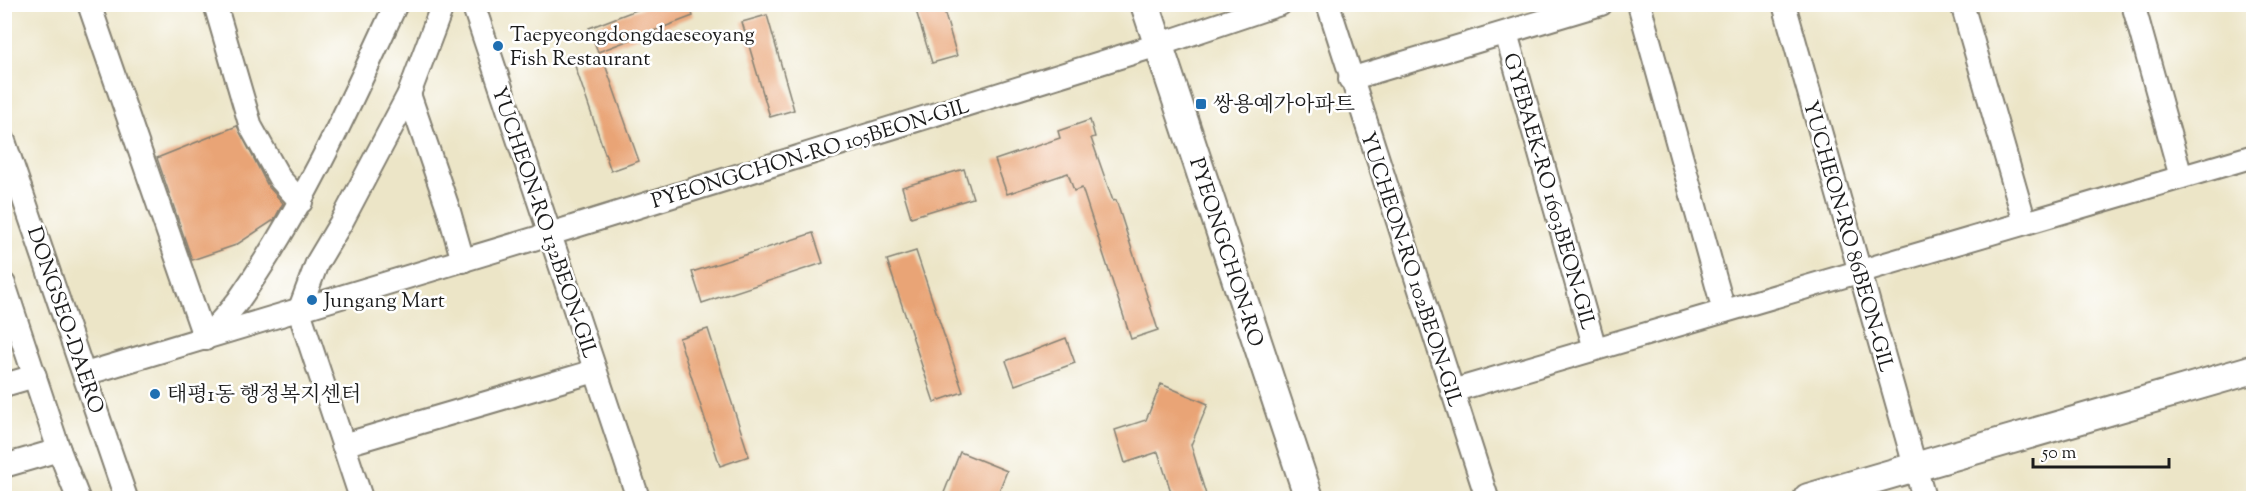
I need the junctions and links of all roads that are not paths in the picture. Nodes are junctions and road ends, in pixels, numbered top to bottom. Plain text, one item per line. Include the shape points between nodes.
1 (89, 4) edge
2 (215, 4) edge
3 (396, 4) edge
4 (443, 4) edge
5 (472, 4) edge
6 (1145, 4) edge
7 (1280, 4) edge
8 (1328, 4) edge
9 (1601, 4) edge
10 (1639, 4) edge
11 (1784, 4) edge
12 (1962, 4) edge
13 (2133, 4) edge
14 (1506, 33) junction
15 (1158, 45) junction
16 (1350, 79) junction
17 (409, 94) junction
18 (4, 141) edge
19 (2253, 156) edge
20 (2181, 177) junction
21 (301, 202) junction
22 (2025, 223) junction
23 (550, 234) junction
24 (463, 261) junction
25 (1859, 271) junction
26 (4, 284) edge
27 (299, 311) junction
28 (1724, 311) junction
29 (205, 339) junction
30 (1595, 349) junction
31 (2253, 369) edge
32 (596, 371) junction
33 (85, 374) junction
34 (35, 376) junction
35 (4, 385) edge
36 (1452, 391) junction
37 (343, 445) junction
38 (59, 450) junction
39 (4, 466) edge
40 (1915, 467) junction
41 (78, 498) edge
42 (126, 498) edge
43 (361, 498) edge
44 (638, 498) edge
45 (1309, 498) edge
46 (1487, 498) edge
47 (1808, 498) edge
48 (1924, 498) edge

1 - 29 street
2 - 21 street via 251,127 280,179
3 - 21 street
4 - 17 street
5 - 23 street, YUCHEON-RO 132BEON-GIL
6 - 15 main road, PYEONGCHON-RO
7 - 15 street, PYEONGCHON-RO 105BEON-GIL
8 - 16 street, YUCHEON-RO 102BEON-GIL
9 - 14 street
10 - 28 street
11 - 25 street, YUCHEON-RO 86BEON-GIL
12 - 22 street
13 - 20 street
14 - 16 street
14 - 30 street, GYEBAEK-RO 1603BEON-GIL
15 - 23 street, PYEONGCHON-RO 105BEON-GIL
15 - 45 main road, PYEONGCHON-RO
16 - 36 street, YUCHEON-RO 102BEON-GIL
17 - 24 street
17 - 27 street via 317,263
18 - 33 street, DONGSEO-DAERO
19 - 20 street, GYEBAEK-RO 1603BEON-GIL
20 - 22 street, GYEBAEK-RO 1603BEON-GIL
21 - 29 street via 237,302
22 - 25 street, GYEBAEK-RO 1603BEON-GIL
23 - 24 street, PYEONGCHON-RO 105BEON-GIL
23 - 32 street, YUCHEON-RO 132BEON-GIL
24 - 27 street, PYEONGCHON-RO 105BEON-GIL
25 - 28 street, GYEBAEK-RO 1603BEON-GIL
25 - 40 street, YUCHEON-RO 86BEON-GIL
26 - 34 street
27 - 29 street, PYEONGCHON-RO 105BEON-GIL
27 - 37 street
28 - 30 street, GYEBAEK-RO 1603BEON-GIL
29 - 33 street, PYEONGCHON-RO 105BEON-GIL
30 - 36 street, GYEBAEK-RO 1603BEON-GIL
31 - 40 main road
32 - 37 street, YUCHEON-RO 132BEON-GIL
32 - 44 street, YUCHEON-RO 132BEON-GIL
33 - 42 street, DONGSEO-DAERO
34 - 35 street
34 - 38 street
36 - 46 street, YUCHEON-RO 102BEON-GIL
37 - 43 street
38 - 39 street
38 - 41 street
40 - 47 main road
40 - 48 street, YUCHEON-RO 86BEON-GIL

